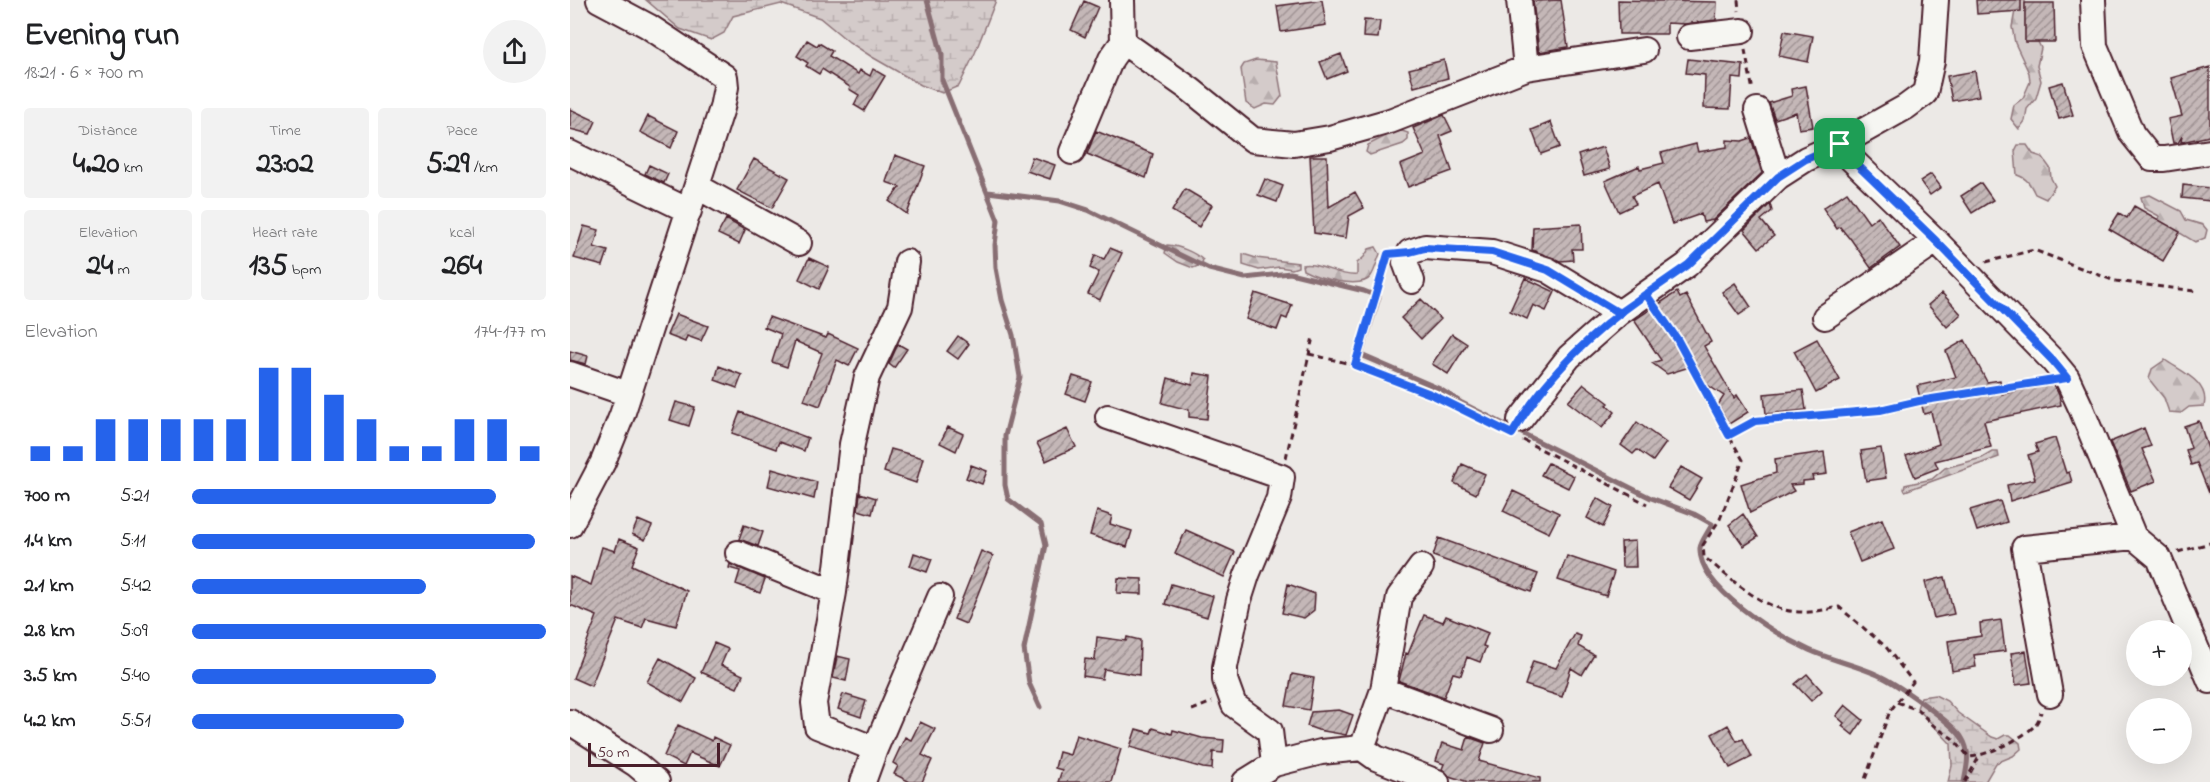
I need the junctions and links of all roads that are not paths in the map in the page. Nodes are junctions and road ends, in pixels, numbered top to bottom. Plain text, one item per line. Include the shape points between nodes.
1 (599, 0) edge
2 (1122, 0) edge
3 (1520, 0) edge
4 (1936, 0) edge
5 (2093, 0) edge
6 (1742, 31) road end
7 (1689, 37) dead end
8 (1123, 42) junction
9 (1644, 50) dead end
10 (1526, 68) junction
11 (1757, 110) road end
12 (1840, 144) junction
13 (1072, 152) dead end
14 (2210, 152) edge
15 (570, 153) edge
16 (1778, 177) junction
17 (698, 187) junction
18 (689, 211) junction
19 (1936, 241) junction
20 (799, 243) dead end
21 (907, 262) dead end
22 (1412, 281) dead end
23 (1619, 313) junction
24 (1825, 317) dead end
25 (570, 374) edge
26 (628, 394) junction
27 (1108, 417) dead end
28 (1516, 427) road end
29 (573, 511) edge
30 (2134, 537) junction
31 (738, 553) dead end
32 (1421, 567) dead end
33 (834, 592) junction
34 (940, 597) dead end
35 (2210, 681) edge
36 (1383, 690) junction
37 (2050, 694) road end
38 (570, 722) edge
39 (1491, 730) dead end
40 (1362, 748) junction
41 (875, 749) junction
42 (1274, 764) junction
43 (657, 782) edge
44 (863, 782) edge
45 (1245, 782) edge
46 (1437, 782) edge

1 - 17 street via 648,26 725,77 722,108
2 - 8 street
3 - 10 street
4 - 12 street via 1932,61 1925,93
5 - 14 street via 2095,46 2132,134 2152,159
6 - 7 street
8 - 10 street via 1253,140 1294,144 1390,121
8 - 13 street via 1111,59
9 - 10 street
11 - 16 street
12 - 16 street
12 - 19 street
15 - 18 street
16 - 23 street via 1688,265
17 - 18 street
17 - 20 street
18 - 26 street
19 - 24 street
19 - 30 street via 2067,378
21 - 33 street via 900,307 867,377 843,507
22 - 23 street via 1405,262 1410,252 1425,248 1492,252 1548,270
23 - 28 street via 1569,357
25 - 26 street
26 - 29 street via 603,462
27 - 42 street via 1282,477 1279,498 1239,600 1225,667 1234,705 1270,731
30 - 35 street via 2159,558
30 - 37 street via 2024,548
31 - 33 street
32 - 36 street via 1399,597
33 - 41 street via 814,703 817,726
34 - 41 street
36 - 39 street
36 - 40 street
38 - 43 street
40 - 42 street via 1322,752
40 - 46 street via 1376,758
41 - 44 street
42 - 45 street

